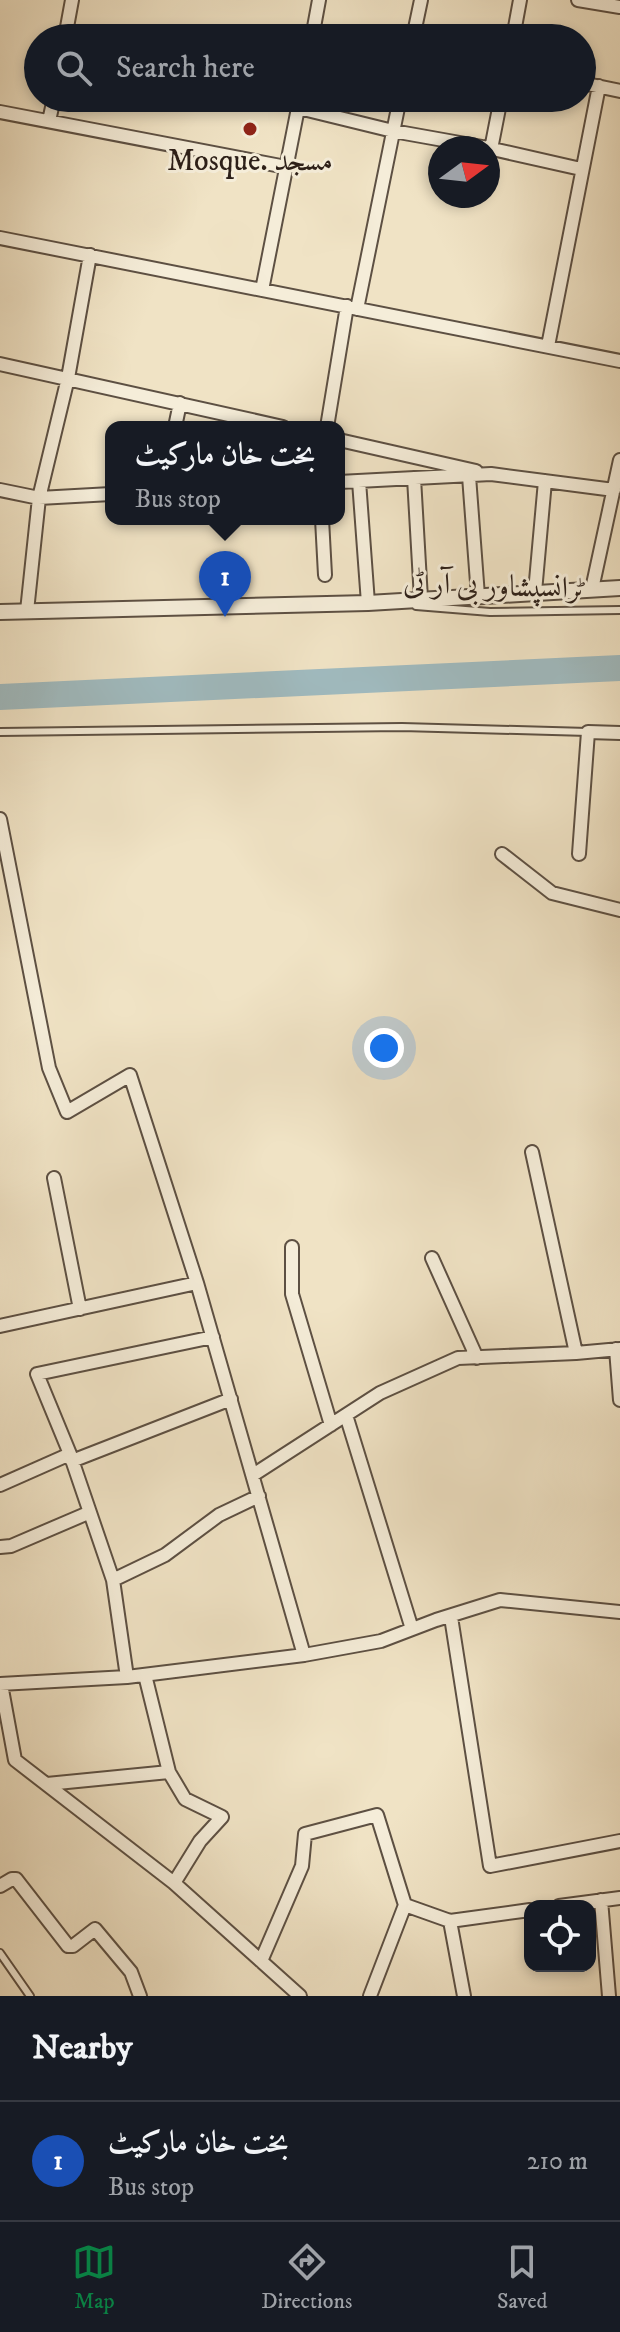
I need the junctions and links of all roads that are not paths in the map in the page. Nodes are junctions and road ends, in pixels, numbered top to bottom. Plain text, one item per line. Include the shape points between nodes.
1 (72, 0) edge
2 (319, 0) edge
3 (421, 0) edge
4 (520, 0) edge
5 (578, 0) edge
6 (620, 7) edge
7 (68, 24) edge
8 (315, 24) edge
9 (416, 24) edge
10 (516, 24) edge
11 (596, 85) edge
12 (599, 86) junction
13 (620, 91) edge
14 (596, 100) edge
15 (0, 112) edge
16 (51, 112) edge
17 (298, 112) edge
18 (330, 112) edge
19 (397, 112) edge
20 (498, 112) edge
21 (593, 112) edge
22 (49, 121) junction
23 (393, 131) junction
24 (492, 136) edge
25 (428, 137) edge
26 (500, 151) edge
27 (286, 167) junction
28 (581, 169) junction
29 (0, 238) edge
30 (90, 255) junction
31 (262, 290) junction
32 (352, 308) junction
33 (548, 346) junction
34 (620, 361) edge
35 (0, 364) edge
36 (68, 378) junction
37 (180, 403) junction
38 (176, 421) edge
39 (257, 421) edge
40 (328, 421) edge
41 (345, 441) edge
42 (620, 460) edge
43 (491, 474) junction
44 (469, 476) junction
45 (414, 478) junction
46 (359, 481) junction
47 (545, 481) junction
48 (345, 482) edge
49 (0, 490) edge
50 (614, 490) junction
51 (105, 494) edge
52 (39, 498) junction
53 (322, 525) edge
54 (325, 575) dead end
55 (620, 588) edge
56 (592, 589) junction
57 (535, 592) junction
58 (478, 596) junction
59 (421, 599) junction
60 (368, 603) junction
61 (620, 610) edge
62 (27, 611) junction
63 (0, 612) edge
64 (0, 732) edge
65 (588, 732) junction
66 (620, 733) edge
67 (0, 819) edge
68 (502, 854) dead end
69 (579, 854) dead end
70 (14, 891) junction
71 (0, 894) edge
72 (620, 910) edge
73 (532, 1152) dead end
74 (54, 1178) dead end
75 (292, 1247) dead end
76 (432, 1258) dead end
77 (197, 1283) junction
78 (80, 1309) junction
79 (0, 1326) edge
80 (213, 1337) junction
81 (618, 1349) edge
82 (576, 1353) junction
83 (477, 1358) junction
84 (231, 1399) junction
85 (620, 1400) edge
86 (346, 1415) junction
87 (331, 1425) junction
88 (71, 1457) junction
89 (253, 1475) junction
90 (0, 1485) edge
91 (259, 1496) junction
92 (88, 1513) junction
93 (0, 1547) edge
94 (113, 1580) junction
95 (620, 1612) edge
96 (451, 1617) junction
97 (412, 1629) junction
98 (304, 1655) junction
99 (145, 1675) junction
100 (127, 1677) junction
101 (0, 1684) edge
102 (169, 1772) junction
103 (47, 1784) junction
104 (620, 1841) edge
105 (174, 1883) junction
106 (0, 1886) edge
107 (620, 1898) edge
108 (601, 1900) junction
109 (596, 1901) edge
110 (405, 1905) junction
111 (524, 1911) edge
112 (450, 1921) junction
113 (0, 1953) edge
114 (261, 1961) junction
115 (30, 1996) edge
116 (140, 1996) edge
117 (300, 1996) edge
118 (370, 1996) edge
119 (464, 1996) edge
120 (609, 1996) edge

1 - 7 street
2 - 8 street
3 - 9 street
4 - 10 street
5 - 6 street
11 - 12 street
12 - 13 street
12 - 14 street
15 - 22 street
16 - 22 street
17 - 27 street
18 - 23 street
19 - 23 street
20 - 24 street
21 - 28 street
22 - 27 street
23 - 25 street
23 - 32 street
26 - 28 street
27 - 31 street
28 - 33 street
29 - 30 street
30 - 31 street
30 - 36 street
31 - 32 street
32 - 33 street
32 - 40 street
33 - 34 street
35 - 36 street
36 - 37 street
36 - 52 street
37 - 38 street
37 - 39 street
41 - 43 street
42 - 50 street
43 - 44 street
43 - 47 street
44 - 45 street
44 - 58 street
45 - 46 street
45 - 59 street
46 - 48 street
46 - 60 street
47 - 50 street
47 - 57 street
49 - 52 street
50 - 56 street
51 - 52 street
52 - 62 street
53 - 54 street
55 - 56 street
56 - 57 street
57 - 58 street
58 - 59 street
59 - 60 street
60 - 61 lane, ٹرانسپشاور بی آر ٹی via 490,612
60 - 62 street
62 - 63 street
64 - 65 lane via 402,727
65 - 66 street
65 - 69 street
67 - 70 street
68 - 72 street via 552,893
70 - 71 street
70 - 77 street via 49,1068 67,1112 130,1075
73 - 82 street
74 - 78 street
75 - 87 street via 292,1294
76 - 83 street
77 - 78 street
77 - 80 street
78 - 79 street
80 - 84 street
80 - 88 street via 37,1374
81 - 82 street
81 - 85 street
82 - 83 street
83 - 86 street via 458,1358 380,1393
84 - 88 street
84 - 89 street
86 - 87 street
86 - 97 street
87 - 89 street
88 - 90 street
88 - 92 street
89 - 91 street
91 - 94 street via 219,1515 165,1555
91 - 98 street
92 - 93 street
92 - 94 street
94 - 100 street
95 - 96 street via 500,1600
96 - 97 street
96 - 104 street via 490,1866
97 - 98 street via 381,1641
98 - 99 street
99 - 100 street
99 - 102 street
100 - 101 street
101 - 103 street via 15,1760
102 - 103 street
102 - 105 street via 185,1799 222,1817
103 - 105 street
105 - 114 street
106 - 116 street via 16,1879 68,1946 95,1929 131,1972
107 - 108 street
108 - 109 street
108 - 120 street
110 - 112 street
110 - 114 street via 377,1815 305,1834 302,1866
110 - 118 street
111 - 112 street
112 - 119 street
113 - 115 lane
114 - 117 street

